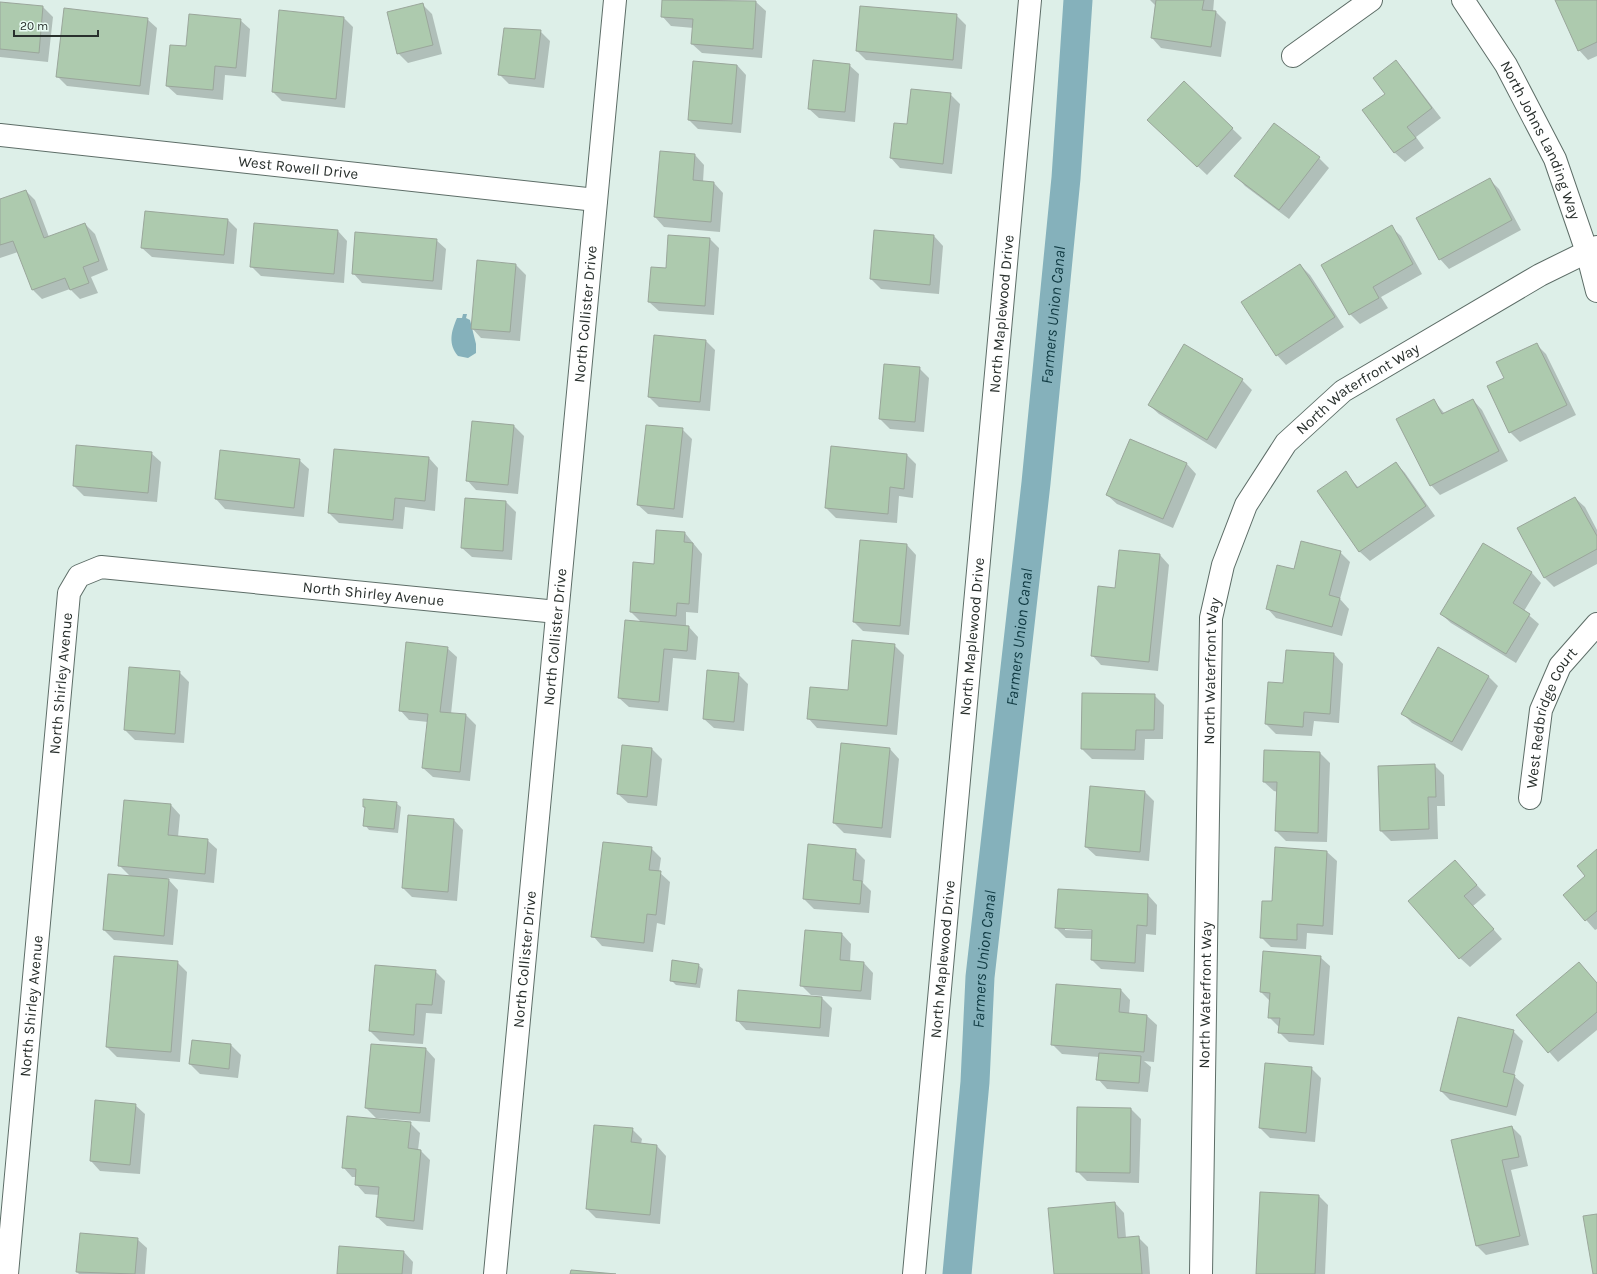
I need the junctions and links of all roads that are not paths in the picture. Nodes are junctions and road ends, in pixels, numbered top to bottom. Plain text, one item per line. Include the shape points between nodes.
1 (614, 0) edge
2 (1030, 0) edge
3 (1371, 0) edge
4 (1463, 0) edge
5 (1293, 56) dead end
6 (0, 135) edge
7 (596, 200) junction
8 (1592, 249) edge
9 (1597, 291) edge
10 (557, 612) junction
11 (1597, 624) edge
12 (1530, 798) dead end
13 (7, 1274) edge
14 (495, 1274) edge
15 (914, 1274) edge
16 (1201, 1274) edge

1 - 7 street, North Collister Drive
2 - 15 street, North Maplewood Drive
3 - 5 street
4 - 8 street, North Johns Landing Way via 1506,65 1555,160
6 - 7 street, West Rowell Drive
7 - 10 street, North Collister Drive
8 - 9 street, North Johns Landing Way
8 - 16 street, North Waterfront Way via 1540,275 1343,392 1286,443 1246,505 1223,565 1211,618
10 - 13 street, North Shirley Avenue via 101,567 79,576 69,593
10 - 14 street, North Collister Drive
11 - 12 street, West Redbridge Court via 1560,666 1541,710

